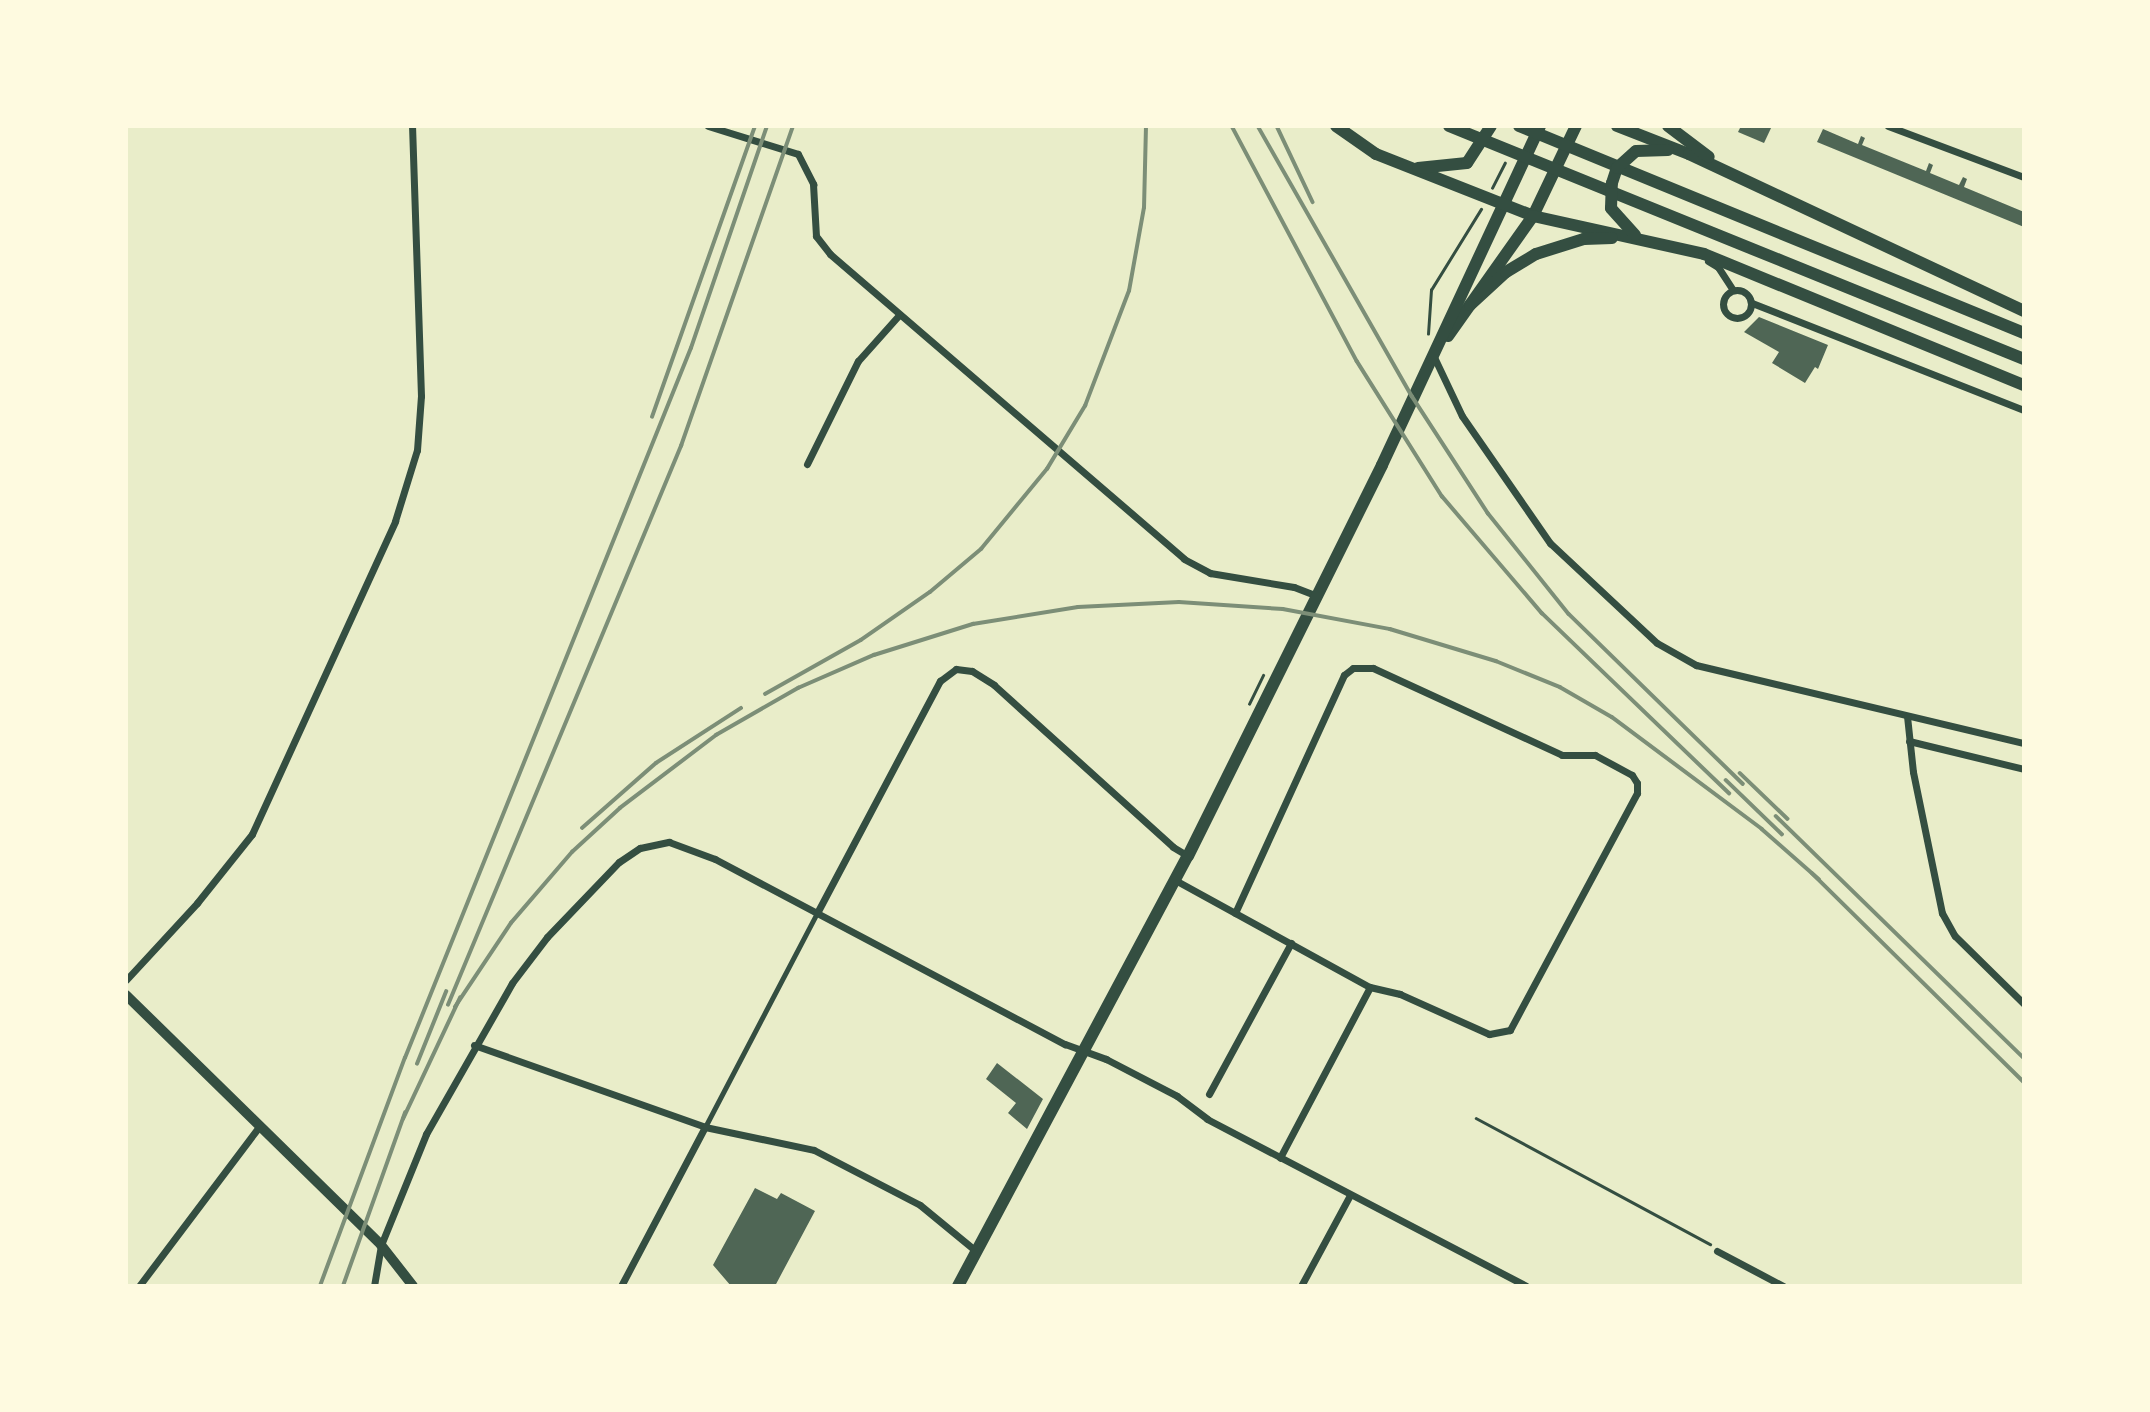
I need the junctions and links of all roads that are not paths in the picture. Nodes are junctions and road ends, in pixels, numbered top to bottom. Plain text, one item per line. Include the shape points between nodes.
1 (412, 126) edge
2 (708, 126) edge
3 (1336, 126) edge
4 (1449, 126) edge
5 (1491, 126) edge
6 (1519, 126) edge
7 (1540, 126) edge
8 (1576, 126) edge
9 (1617, 126) edge
10 (1668, 126) edge
11 (1888, 126) edge
12 (1689, 154) junction
13 (1410, 168) junction
14 (2024, 177) edge
15 (1741, 179) junction
16 (1503, 205) junction
17 (1533, 216) junction
18 (1637, 237) junction
19 (1676, 245) junction
20 (1733, 290) junction
21 (1752, 303) junction
22 (1470, 305) junction
23 (2024, 311) edge
24 (899, 315) junction
25 (2024, 333) edge
26 (1434, 356) junction
27 (2024, 359) edge
28 (2024, 385) edge
29 (2024, 410) edge
30 (807, 464) dead end
31 (1317, 597) junction
32 (1907, 716) junction
33 (1909, 741) junction
34 (2024, 743) edge
35 (2024, 769) edge
36 (1188, 856) junction
37 (1175, 880) junction
38 (817, 913) junction
39 (1236, 913) junction
40 (1290, 943) junction
41 (126, 980) edge
42 (1370, 987) junction
43 (126, 995) edge
44 (2024, 1004) edge
45 (474, 1045) junction
46 (1083, 1051) junction
47 (1209, 1094) dead end
48 (259, 1127) junction
49 (705, 1127) junction
50 (1280, 1157) junction
51 (1350, 1195) junction
52 (381, 1245) junction
53 (976, 1251) junction
54 (1717, 1251) road end
55 (139, 1286) edge
56 (374, 1286) edge
57 (413, 1286) edge
58 (621, 1286) edge
59 (958, 1286) edge
60 (1301, 1286) edge
61 (1526, 1286) edge
62 (1783, 1286) edge

1 - 41 street via 421,396 418,450 395,521 252,834
2 - 24 street via 798,154 813,184 816,236
3 - 13 main road via 1376,154
4 - 27 main road
5 - 13 main road via 1467,163
6 - 25 main road
7 - 16 main road
8 - 17 main road
9 - 12 main road
10 - 15 main road
11 - 14 street
12 - 15 main road
12 - 18 main road via 1644,149 1618,168 1609,199 1615,216
13 - 16 main road
15 - 23 main road
16 - 17 main road
16 - 26 main road
17 - 18 main road via 1558,225
17 - 22 main road
18 - 19 main road
18 - 22 main road via 1584,239 1544,250 1506,272
19 - 20 street via 1718,267
19 - 28 main road
20 - 21 street via 1746,292
20 - 21 street via 1723,301 1728,315 1742,317
21 - 29 street
22 - 26 main road
24 - 30 street via 858,361
24 - 31 street via 1195,566
26 - 31 main road
26 - 32 street via 1462,416 1550,543 1657,643 1696,665
31 - 36 main road
32 - 33 street
32 - 34 street
33 - 35 street
33 - 44 street via 1942,913 1955,936
36 - 37 main road
36 - 38 street via 1172,848 993,685 964,669 950,672 940,681
37 - 39 street
37 - 46 main road
38 - 45 street via 685,845 648,845 619,862 547,937
38 - 46 street
38 - 49 street
39 - 40 street
39 - 42 street via 1344,675 1353,668 1373,668 1562,755 1595,755 1632,775 1637,793 1510,1030 1489,1034 1400,994
40 - 42 street
40 - 47 street
42 - 50 street
43 - 48 main road
45 - 49 street
45 - 52 street via 426,1134
46 - 50 street via 1177,1096 1207,1119
46 - 53 main road
48 - 52 main road
48 - 55 street
49 - 53 street via 823,1154 920,1205
49 - 58 street
50 - 51 street
51 - 60 street
51 - 61 street
52 - 56 street
52 - 57 main road
53 - 59 main road
54 - 62 street

